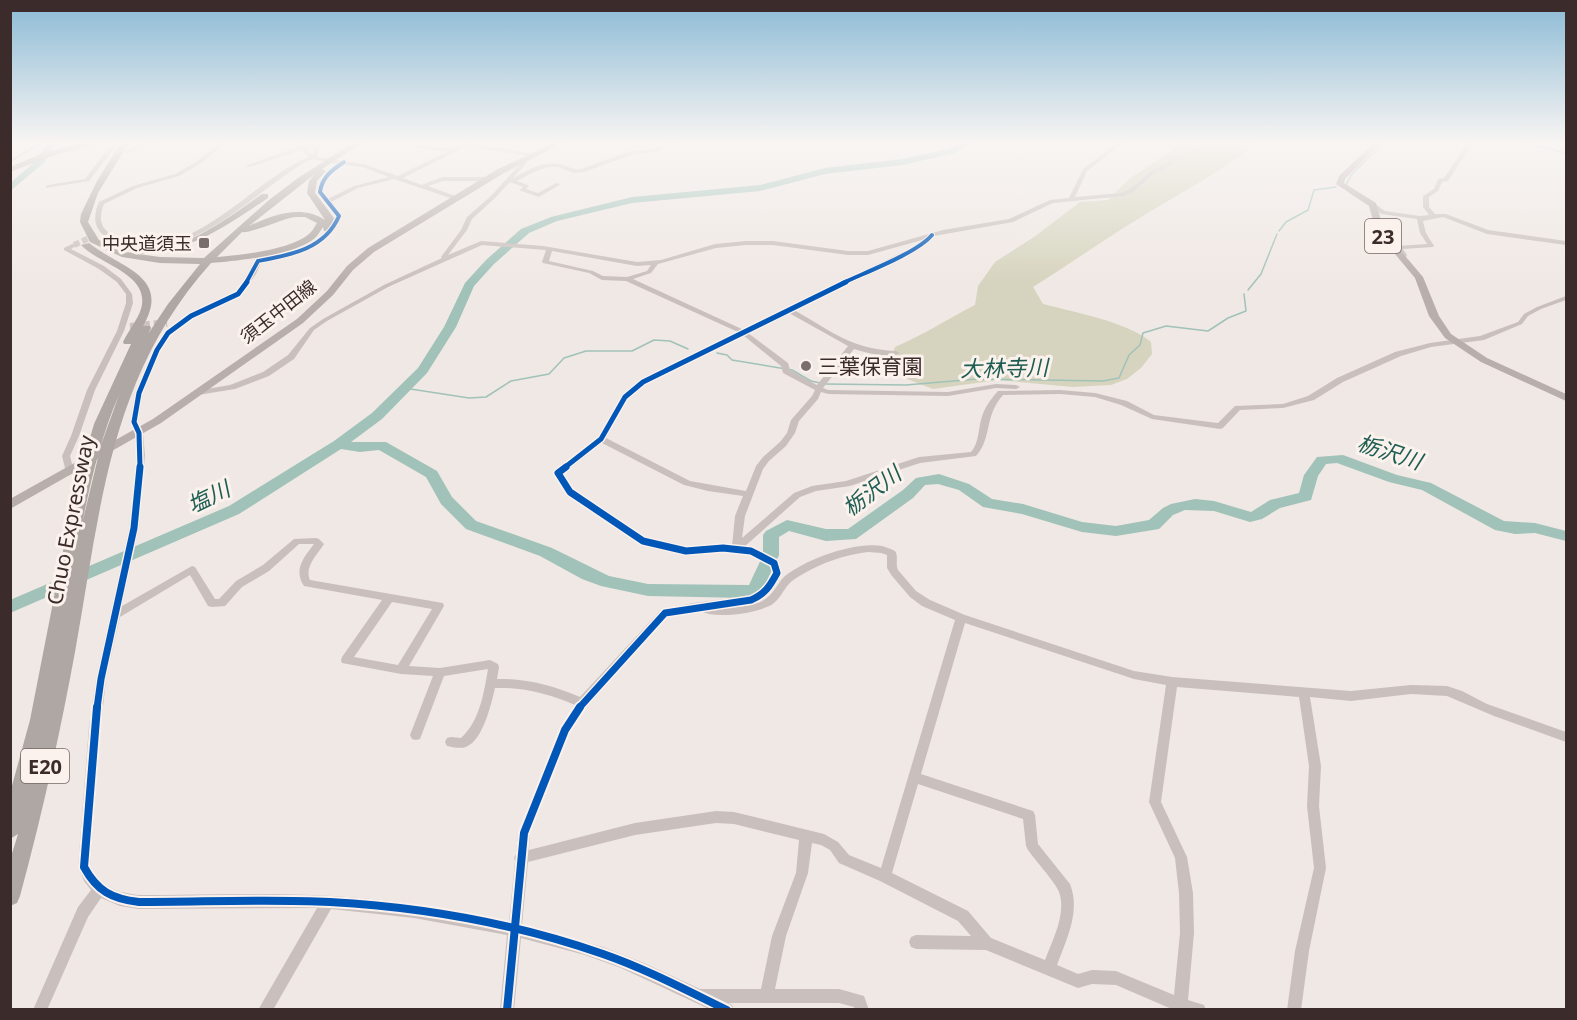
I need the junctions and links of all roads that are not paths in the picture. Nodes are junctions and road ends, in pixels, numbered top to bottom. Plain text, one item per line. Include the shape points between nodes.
1 (281, 188) edge
2 (93, 189) edge
3 (132, 189) edge
4 (264, 189) edge
5 (280, 189) edge
6 (288, 189) edge
7 (310, 189) edge
8 (320, 189) edge
9 (354, 189) edge
10 (426, 189) edge
11 (472, 189) edge
12 (502, 189) edge
13 (523, 189) edge
14 (550, 189) edge
15 (1076, 189) edge
16 (1134, 189) edge
17 (1347, 189) edge
18 (1436, 189) edge
19 (456, 198) junction
20 (1071, 199) junction
21 (328, 201) junction
22 (1373, 206) junction
23 (1432, 216) junction
24 (932, 235) junction
25 (98, 240) junction
26 (225, 242) junction
27 (1566, 243) edge
28 (74, 245) dead end
29 (546, 249) junction
30 (210, 254) junction
31 (1402, 259) junction
32 (435, 265) junction
33 (654, 265) junction
34 (196, 270) junction
35 (591, 272) junction
36 (627, 279) junction
37 (1566, 298) edge
38 (789, 310) junction
39 (167, 323) tunnel mouth
40 (177, 325) junction
41 (130, 327) tunnel mouth
42 (121, 329) junction
43 (743, 332) junction
44 (1457, 343) junction
45 (851, 347) junction
46 (896, 353) dead end
47 (820, 386) junction
48 (1060, 392) junction
49 (198, 393) junction
50 (1566, 398) edge
51 (100, 424) junction
52 (139, 433) junction
53 (601, 439) junction
54 (97, 456) junction
55 (70, 472) junction
56 (748, 494) junction
57 (13, 504) edge
58 (736, 549) junction
59 (390, 597) junction
60 (693, 607) junction
61 (114, 612) junction
62 (961, 618) junction
63 (62, 637) junction
64 (401, 670) junction
65 (440, 672) junction
66 (1172, 682) junction
67 (491, 684) junction
68 (1305, 692) junction
69 (582, 703) junction
70 (416, 735) dead end
71 (1566, 738) edge
72 (451, 742) dead end
73 (915, 777) junction
74 (10, 830) edge
75 (806, 836) junction
76 (520, 858) junction
77 (885, 876) junction
78 (99, 890) junction
79 (10, 896) edge
80 (327, 903) junction
81 (514, 931) junction
82 (916, 942) dead end
83 (986, 943) junction
84 (1049, 969) junction
85 (767, 994) junction
86 (698, 996) junction
87 (1180, 1005) junction
88 (40, 1010) edge
89 (265, 1010) edge
90 (507, 1010) edge
91 (727, 1010) edge
92 (862, 1010) edge
93 (1199, 1010) edge
94 (1294, 1010) edge

1 - 30 highway, Chuo Expressway / E20 via 244,217
2 - 25 highway via 77,209 75,226 84,243
3 - 25 street via 101,203 96,219
4 - 25 street via 179,242 146,247
5 - 25 highway via 214,231 180,246 136,250
6 - 26 highway, Chuo Expressway / E20
7 - 25 highway via 312,197 328,214 329,225 320,236 298,248 249,259 183,264 134,261
8 - 21 street
9 - 21 street
10 - 19 street
11 - 19 main road, 須玉中田線
12 - 32 street via 469,218 454,246
13 - 14 street via 538,195
15 - 20 street
16 - 20 street via 1113,196
17 - 22 main road, 23
18 - 23 street via 1426,196 1426,207
19 - 49 main road, 須玉中田線 via 366,253 300,321
20 - 24 street via 1046,203 1011,221
21 - 40 street via 339,216 328,236 308,249 258,261 238,294
22 - 23 street via 1383,213
22 - 31 main road, 23 via 1380,231
23 - 27 street via 1444,215 1486,232
23 - 31 street via 1419,219 1431,246 1399,247
24 - 33 street via 868,253 773,243 715,246
24 - 38 street via 913,249
25 - 26 highway via 108,250 143,259 236,258 297,244 315,235 322,222 306,215 281,217
25 - 51 highway via 138,278 148,295 145,311 115,371
26 - 30 highway, Chuo Expressway / E20
28 - 42 street via 66,249 106,271 128,293 130,304
29 - 32 street via 498,243 473,246
29 - 33 street
29 - 35 street via 545,262
30 - 34 highway, Chuo Expressway / E20
31 - 44 main road, 23 via 1419,277 1440,328
32 - 49 street via 324,320 312,328 291,357 266,374 232,387
33 - 35 street via 615,275
33 - 36 street via 649,272
34 - 51 highway, Chuo Expressway / E20 via 142,335
34 - 54 highway, Chuo Expressway / E20 via 148,342 113,420 107,445
35 - 36 street via 602,278
36 - 43 street
37 - 44 street via 1539,308 1502,331
38 - 43 street
38 - 45 street
39 - 40 street
40 - 52 street via 157,350 139,393 134,422
41 - 42 street
42 - 55 street via 66,456
43 - 47 street via 785,368
43 - 53 street via 643,382 625,397
44 - 48 street via 1398,354 1311,398 1283,406 1238,408 1220,426 1152,417 1095,395
44 - 50 main road, 23 via 1484,360
45 - 46 street via 872,353
45 - 47 street
47 - 48 street via 842,393 948,394 996,386
47 - 56 street via 783,444 759,468
48 - 58 street via 1000,393 988,406 978,451 973,454 919,460 848,484 806,490
49 - 52 main road, 須玉中田線
51 - 54 highway, Chuo Expressway / E20
52 - 55 main road, 須玉中田線
52 - 61 street via 141,456 134,528
53 - 56 street via 687,483
53 - 58 street via 558,473 570,492 643,541 686,551
54 - 63 highway, Chuo Expressway / E20 via 85,550
54 - 63 highway, Chuo Expressway / E20 via 89,467 73,528
55 - 57 main road, 須玉中田線
56 - 58 street via 740,516
58 - 60 street via 757,553 774,563 777,573 770,587 752,600
59 - 61 street via 307,583 302,570 319,544 297,541 266,568 239,584 221,603 212,603 192,570
59 - 64 street via 439,606
59 - 64 street via 346,660
60 - 62 street via 717,611 755,608 775,598 789,579 817,562 873,549 892,553 892,568 913,594
60 - 69 street via 665,613
61 - 78 street via 95,726 84,850 84,867
62 - 66 street via 1134,675
62 - 73 street
63 - 74 highway, Chuo Expressway / E20
63 - 79 highway, Chuo Expressway / E20 via 42,780
64 - 65 street
65 - 67 street via 490,664 494,667
65 - 70 street
66 - 68 street
66 - 87 street via 1155,802 1180,857 1186,893 1187,933
67 - 69 street via 529,684
67 - 72 street via 480,722 463,743
68 - 71 street via 1351,696 1408,688 1449,691
68 - 94 street via 1315,766 1313,806 1320,868
69 - 76 street via 566,730 528,821
73 - 77 street
73 - 84 street via 1029,815 1032,846 1065,889 1066,922
75 - 76 street via 716,817 635,829
75 - 77 street via 824,840 844,859
75 - 85 street via 802,873 779,936
76 - 81 street
77 - 83 street via 963,916
78 - 80 street via 116,900 139,902
78 - 88 street via 83,912
80 - 81 street via 424,912
80 - 89 street
81 - 86 street via 595,952
81 - 90 street
82 - 83 street
83 - 84 street
84 - 87 street via 1078,981 1116,978
85 - 86 street
85 - 92 street via 839,996 859,1001
86 - 91 street
87 - 93 street

